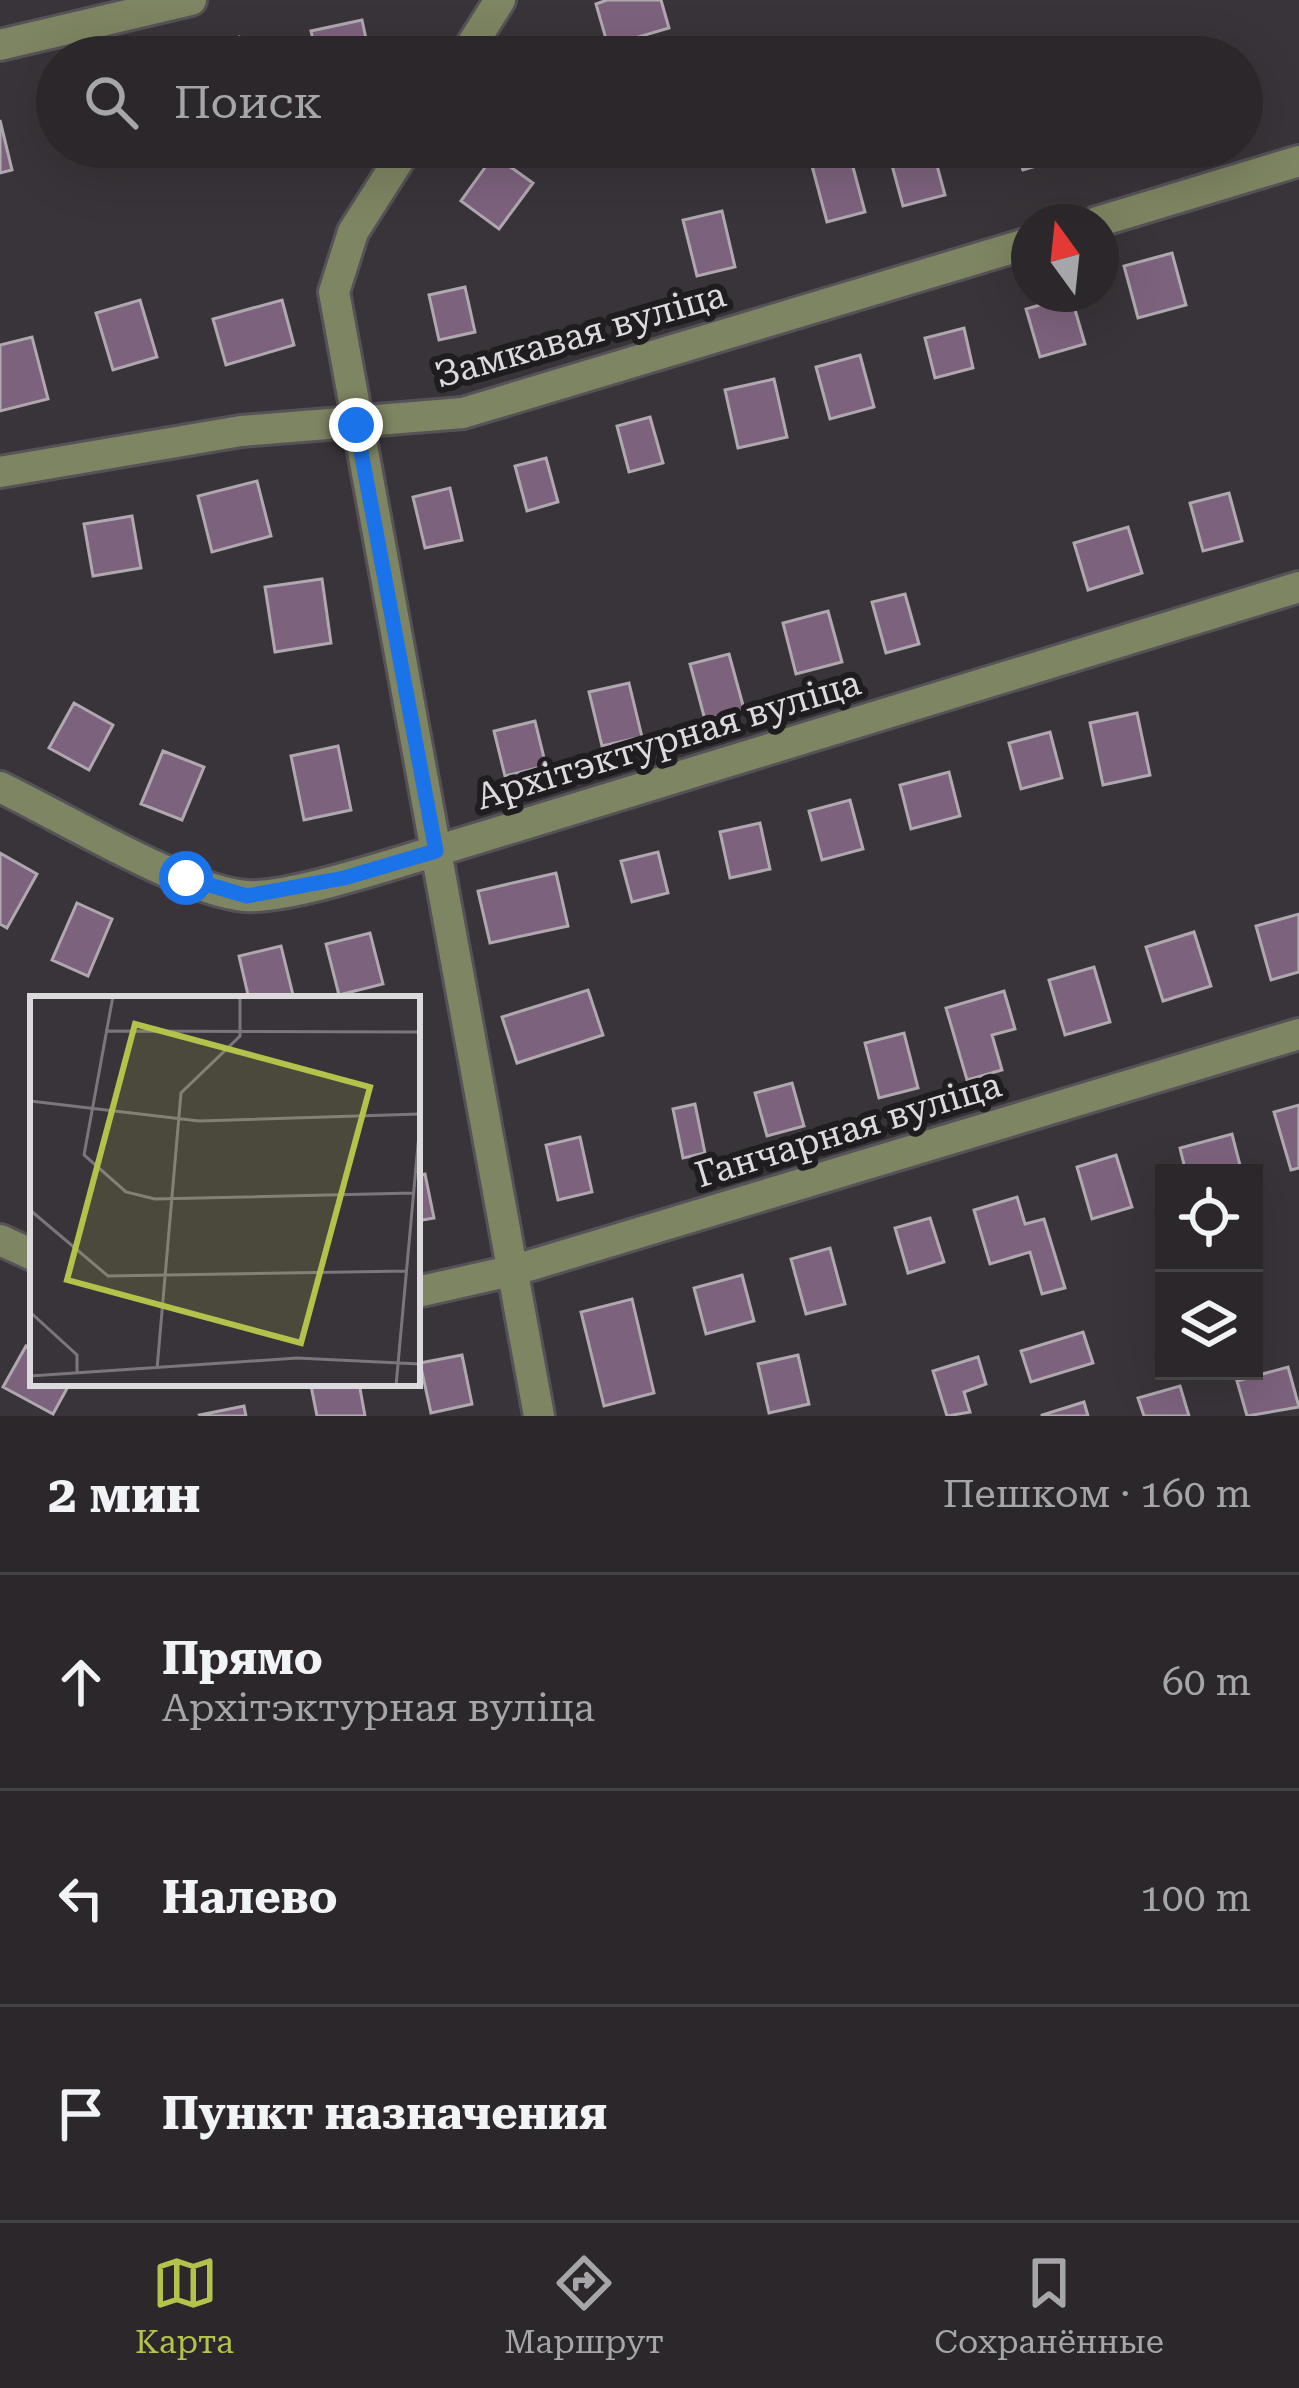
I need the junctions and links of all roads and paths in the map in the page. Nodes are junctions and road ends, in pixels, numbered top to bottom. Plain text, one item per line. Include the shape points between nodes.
1 (190, 0) edge
2 (500, 0) edge
3 (36, 36) edge
4 (38, 36) edge
5 (477, 36) edge
6 (0, 45) edge
7 (1299, 161) edge
8 (394, 168) edge
9 (1119, 215) edge
10 (1011, 248) edge
11 (356, 425) junction
12 (0, 472) edge
13 (1299, 587) edge
14 (0, 787) edge
15 (436, 851) junction
16 (1299, 1034) edge
17 (0, 1240) edge
18 (30, 1254) edge
19 (515, 1270) junction
20 (420, 1291) edge
21 (538, 1416) edge

1 - 4 street
2 - 5 street
3 - 6 street
7 - 9 street
8 - 11 street via 353,232 334,292
10 - 11 street, Замкавая вуліца via 463,413
11 - 12 street, Замкавая вуліца via 241,431
11 - 15 street
13 - 15 street, Архітэктурная вуліца
14 - 15 street, Архітэктурная вуліца via 186,878 247,896
15 - 19 street
16 - 19 street, Ганчарная вуліца
17 - 18 street
19 - 20 street, Ганчарная вуліца
19 - 21 street

